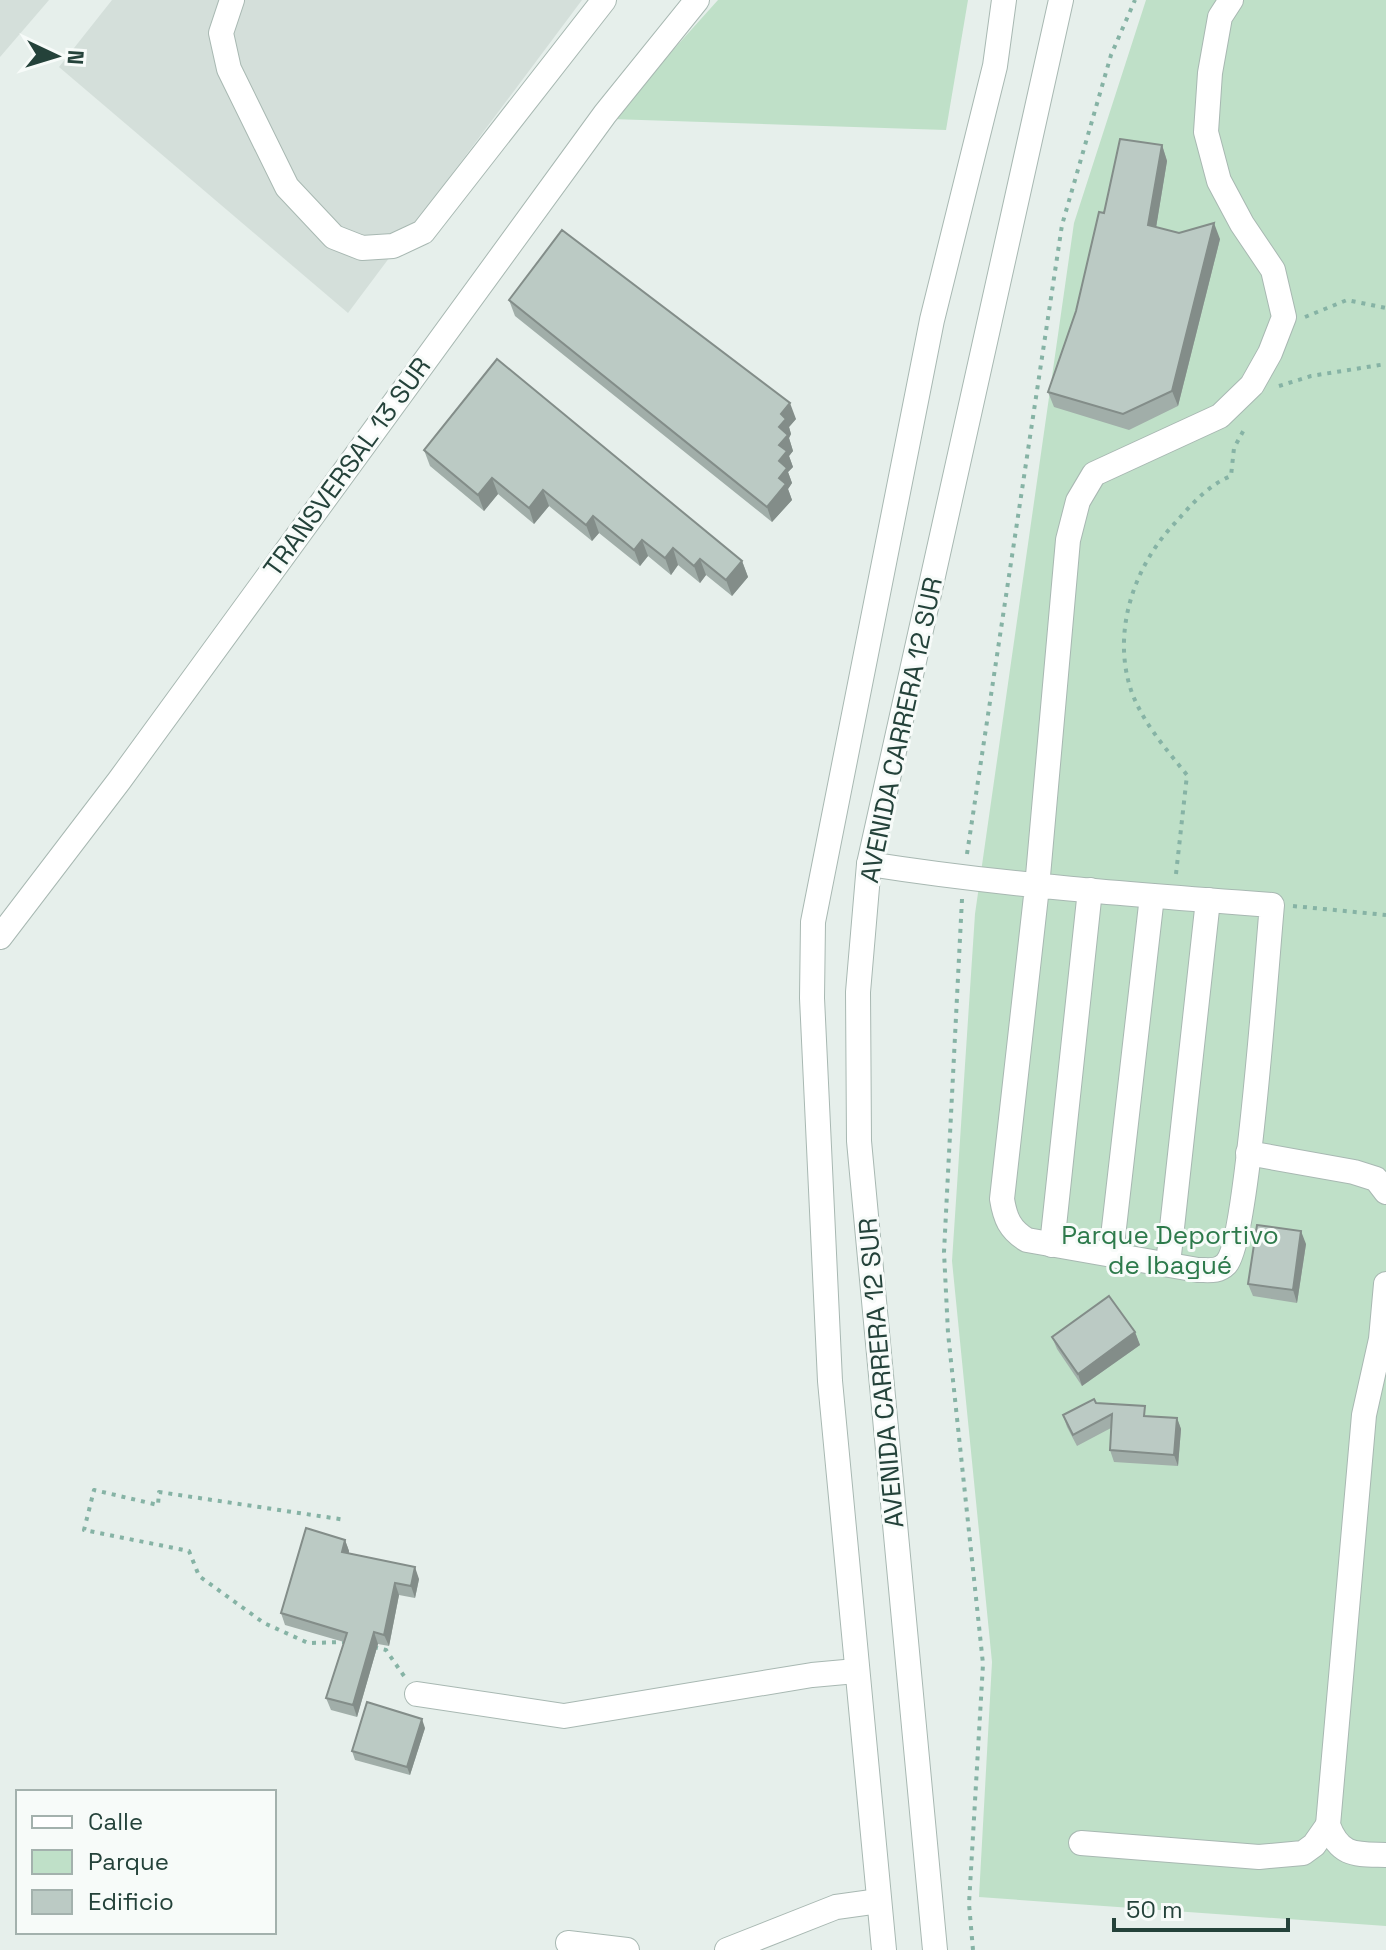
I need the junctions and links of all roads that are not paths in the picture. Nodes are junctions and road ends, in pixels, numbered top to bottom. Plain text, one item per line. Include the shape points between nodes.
1 (232, 0) edge
2 (604, 0) edge
3 (697, 0) edge
4 (1004, 0) edge
5 (1061, 0) edge
6 (1231, 0) edge
7 (869, 864) junction
8 (1037, 887) junction
9 (1090, 890) junction
10 (1152, 896) junction
11 (1208, 900) junction
12 (0, 937) edge
13 (1248, 1153) junction
14 (1386, 1192) edge
15 (1052, 1245) junction
16 (1111, 1254) junction
17 (1168, 1264) junction
18 (1386, 1284) edge
19 (856, 1671) junction
20 (417, 1694) road end
21 (1328, 1825) junction
22 (1081, 1843) dead end
23 (1386, 1855) edge
24 (879, 1901) junction
25 (568, 1943) dead end
26 (627, 1950) edge
27 (727, 1950) edge
28 (884, 1950) edge
29 (935, 1950) edge

1 - 2 street via 221,33 229,69 287,187 334,237 362,248 393,246 423,232
3 - 12 street, TRANSVERSAL 13 SUR via 596,127
4 - 19 street, AVENIDA CARRERA 12 SUR via 995,66 929,335 813,922 830,1381
5 - 7 street, AVENIDA CARRERA 12 SUR
6 - 8 street via 1220,17 1206,132 1219,181 1273,270 1284,317 1252,385 1220,416 1094,474 1078,501 1068,540
7 - 8 street
7 - 29 street, AVENIDA CARRERA 12 SUR via 858,992 859,1141
8 - 9 street
8 - 15 street via 1002,1199 1005,1218 1016,1234
9 - 10 street
9 - 15 street
10 - 11 street
10 - 16 street
11 - 13 street via 1272,905
11 - 17 street
13 - 14 street via 1354,1172 1376,1179
13 - 17 street via 1228,1263 1217,1271
15 - 16 street
16 - 17 street
18 - 21 street via 1381,1339 1364,1415
19 - 20 street via 564,1716
19 - 24 street, AVENIDA CARRERA 12 SUR
21 - 22 street via 1303,1853 1259,1857
21 - 23 street via 1345,1851
24 - 27 street via 836,1907
24 - 28 street, AVENIDA CARRERA 12 SUR
25 - 26 street

